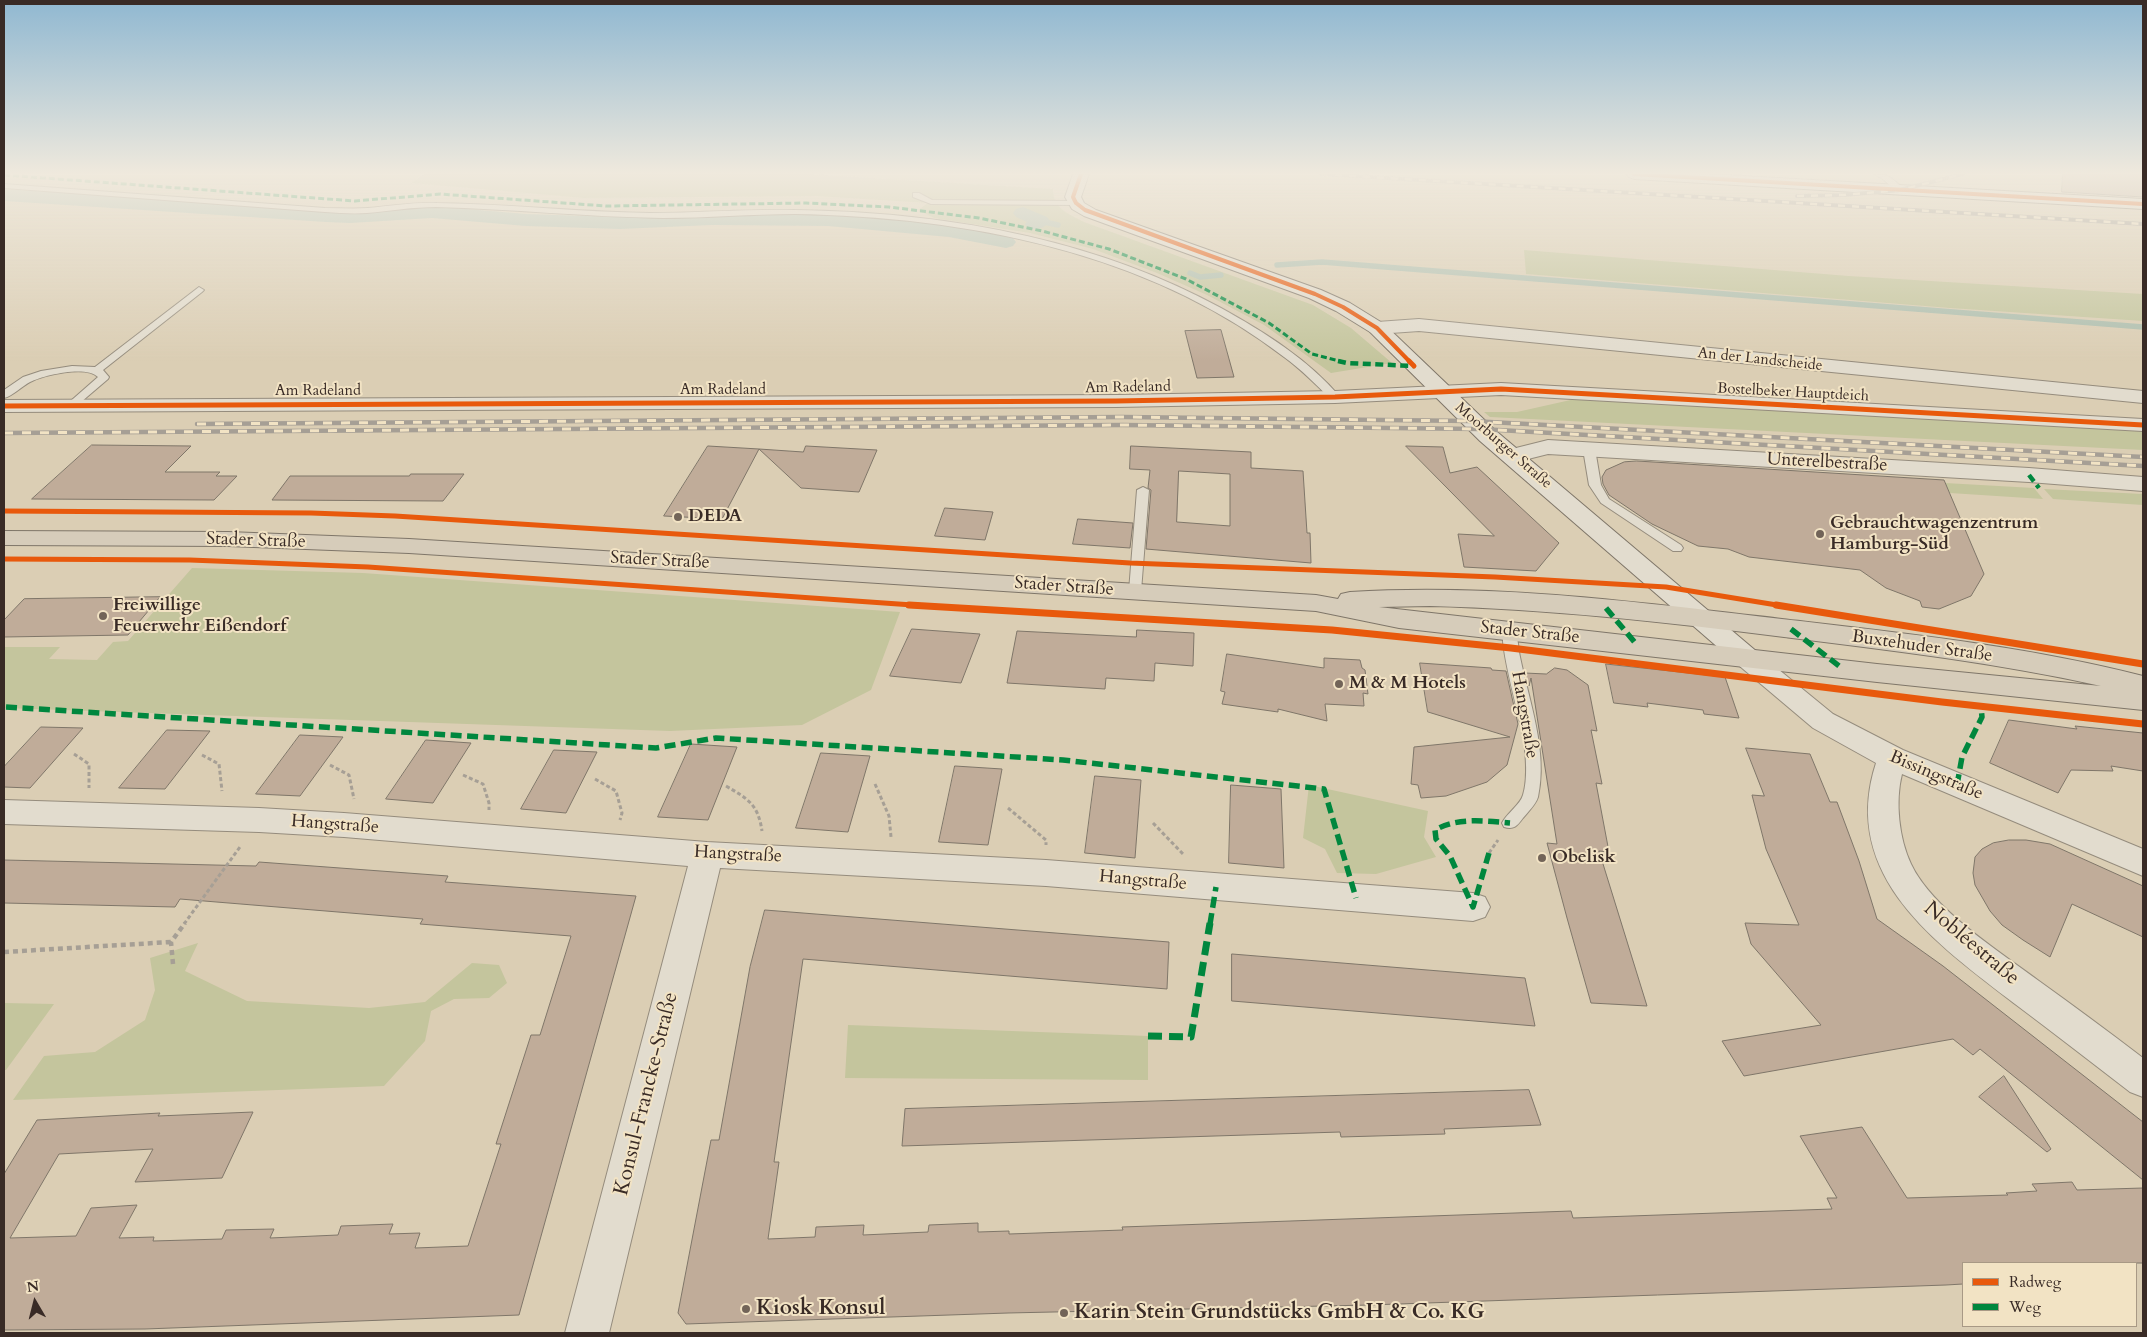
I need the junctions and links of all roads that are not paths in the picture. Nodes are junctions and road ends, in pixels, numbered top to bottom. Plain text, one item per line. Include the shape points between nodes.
1 (1015, 236) edge
2 (1154, 236) edge
3 (199, 290) dead end
4 (1377, 328) junction
5 (97, 370) junction
6 (1442, 392) junction
7 (4, 395) edge
8 (1335, 397) junction
9 (2143, 397) edge
10 (4, 406) edge
11 (70, 406) junction
12 (2143, 425) edge
13 (1589, 449) junction
14 (1512, 456) junction
15 (2143, 484) edge
16 (1144, 490) dead end
17 (4, 538) edge
18 (1677, 548) dead end
19 (1135, 591) junction
20 (1316, 603) junction
21 (1700, 618) junction
22 (1509, 630) junction
23 (1746, 658) junction
24 (2143, 686) edge
25 (2143, 700) edge
26 (1892, 758) junction
27 (4, 812) edge
28 (1510, 823) dead end
29 (707, 855) junction
30 (2143, 863) edge
31 (1473, 907) dead end
32 (2143, 1080) edge
33 (587, 1333) edge

1 - 8 lane via 1044,242 1132,271 1222,312 1294,360
2 - 4 street, Moorburger Straße via 1315,294
3 - 5 lane
4 - 6 street, Moorburger Straße
4 - 9 street, An der Landscheide via 1419,325
5 - 7 lane via 46,372 31,377
5 - 11 lane via 104,377
6 - 8 street, Am Radeland
6 - 12 street, Bostelbeker Hauptdeich via 1501,389
6 - 14 street, Moorburger Straße
8 - 11 street, Am Radeland via 793,404
10 - 11 street, Am Radeland
13 - 14 street, Unterelbestraße via 1548,447
13 - 15 street, Unterelbestraße
13 - 18 lane via 1595,485 1605,501
14 - 21 street, Moorburger Straße
16 - 19 lane
17 - 19 main road, Stader Straße via 228,539 409,546
19 - 20 main road, Stader Straße
20 - 21 main road, Stader Straße via 1393,597 1478,600 1583,606
20 - 22 main road, Stader Straße via 1399,619
21 - 23 street, Moorburger Straße
21 - 24 main road, Buxtehuder Straße via 2070,669
22 - 23 main road, Stader Straße
22 - 28 lane, Hangstraße via 1530,740 1533,773 1530,798
23 - 25 main road, Buxtehuder Straße
23 - 26 street, Bissingstraße via 1823,721
26 - 30 street, Bissingstraße
26 - 32 street, Nobléestraße via 1883,804 1888,840 1898,872 1911,891 1937,920 1981,957
27 - 29 street, Hangstraße via 344,825
29 - 31 street, Hangstraße via 1046,873
29 - 33 street, Konsul-Francke-Straße

